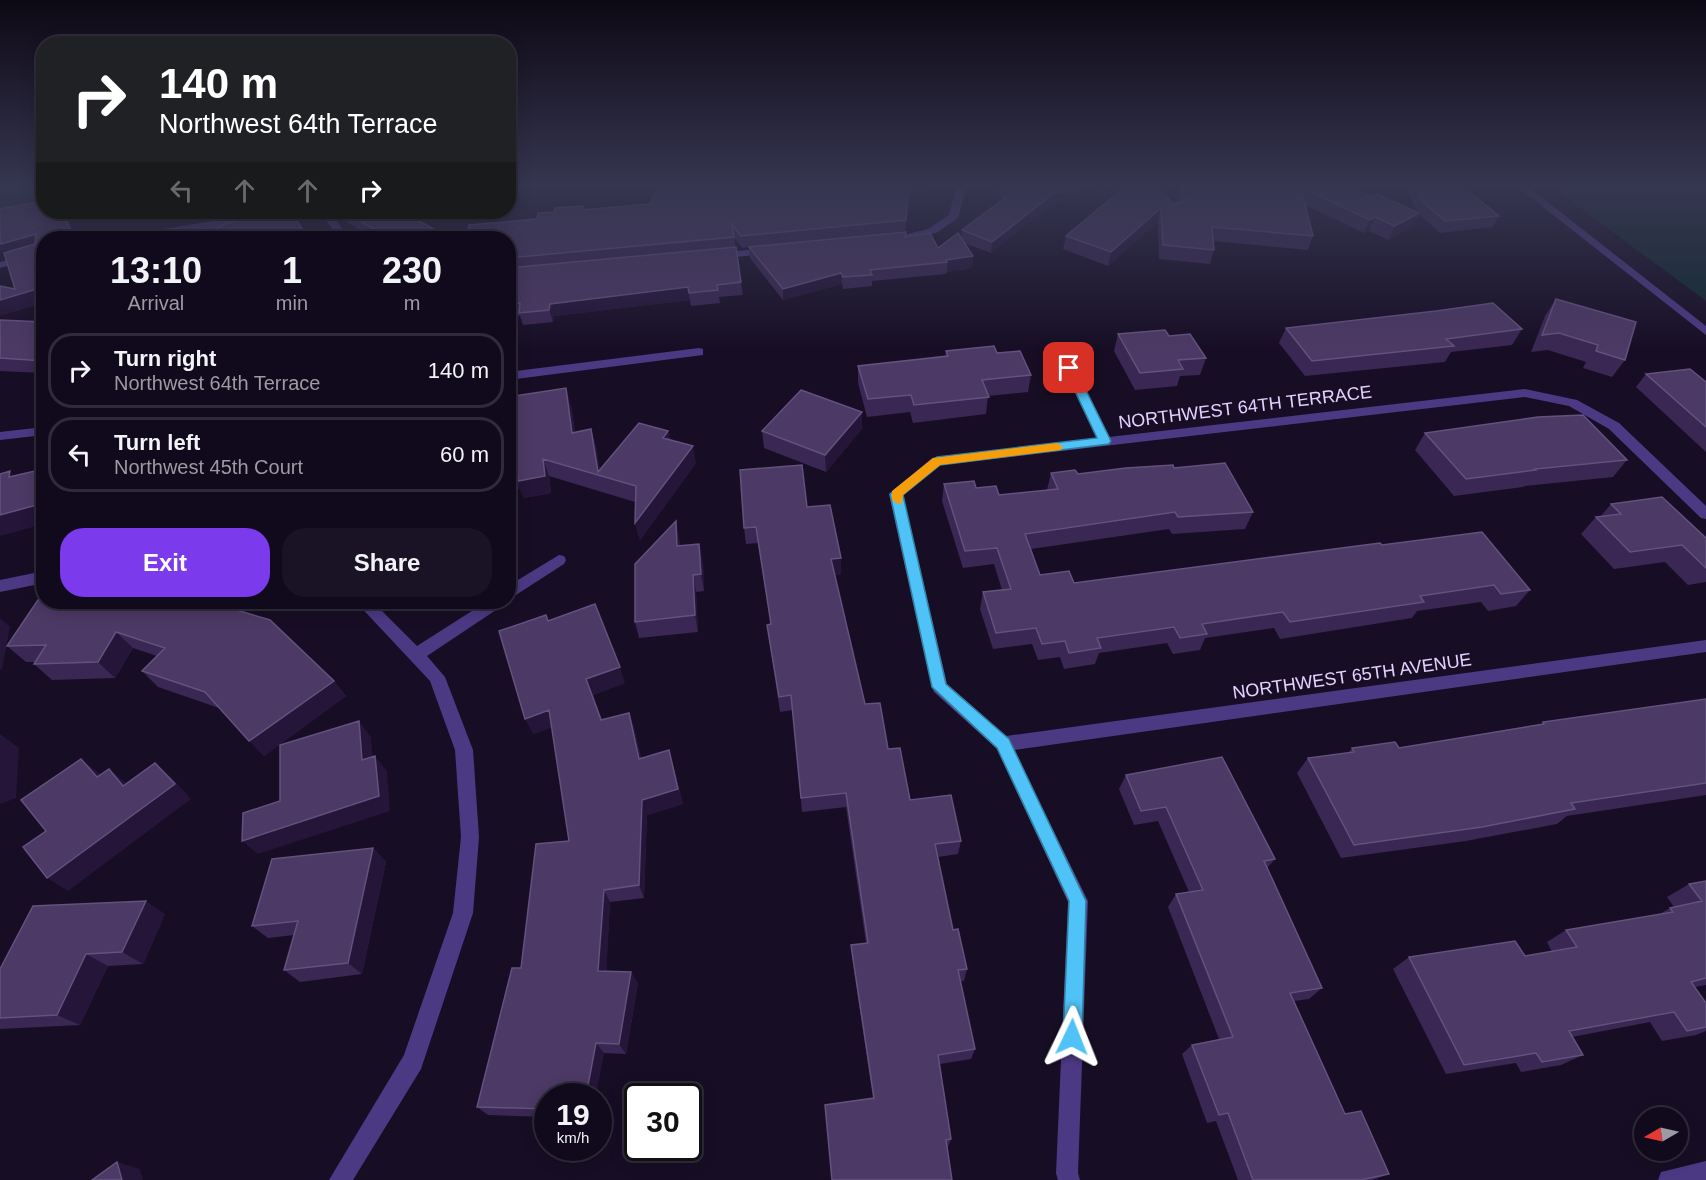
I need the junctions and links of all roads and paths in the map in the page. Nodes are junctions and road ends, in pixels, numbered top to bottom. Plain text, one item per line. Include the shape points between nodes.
1 (1590, 240) edge
2 (780, 250) edge
3 (36, 254) edge
4 (709, 257) edge
5 (0, 265) edge
6 (1706, 332) edge
7 (699, 352) dead end
8 (1069, 368) dead end
9 (516, 375) edge
10 (36, 432) edge
11 (0, 436) edge
12 (1105, 441) junction
13 (1706, 514) edge
14 (559, 560) dead end
15 (36, 579) edge
16 (0, 586) edge
17 (516, 589) edge
18 (371, 609) edge
19 (486, 609) edge
20 (1706, 646) edge
21 (415, 656) junction
22 (1003, 744) junction
23 (1706, 1172) edge
24 (340, 1180) edge
25 (1069, 1180) edge
26 (1669, 1180) edge

1 - 6 street
2 - 4 street
3 - 5 street
7 - 9 street
8 - 12 street
10 - 11 street
12 - 13 street, NORTHWEST 64TH TERRACE via 1525,393 1573,403 1614,426
12 - 22 street, NORTHWEST 64TH TERRACE via 937,461 896,494 940,687
14 - 17 street
15 - 16 street
18 - 21 street
19 - 21 street
20 - 22 street, NORTHWEST 65TH AVENUE
21 - 24 street via 437,677 464,750 470,837 463,913 413,1061
22 - 25 street via 1078,901
23 - 26 street

